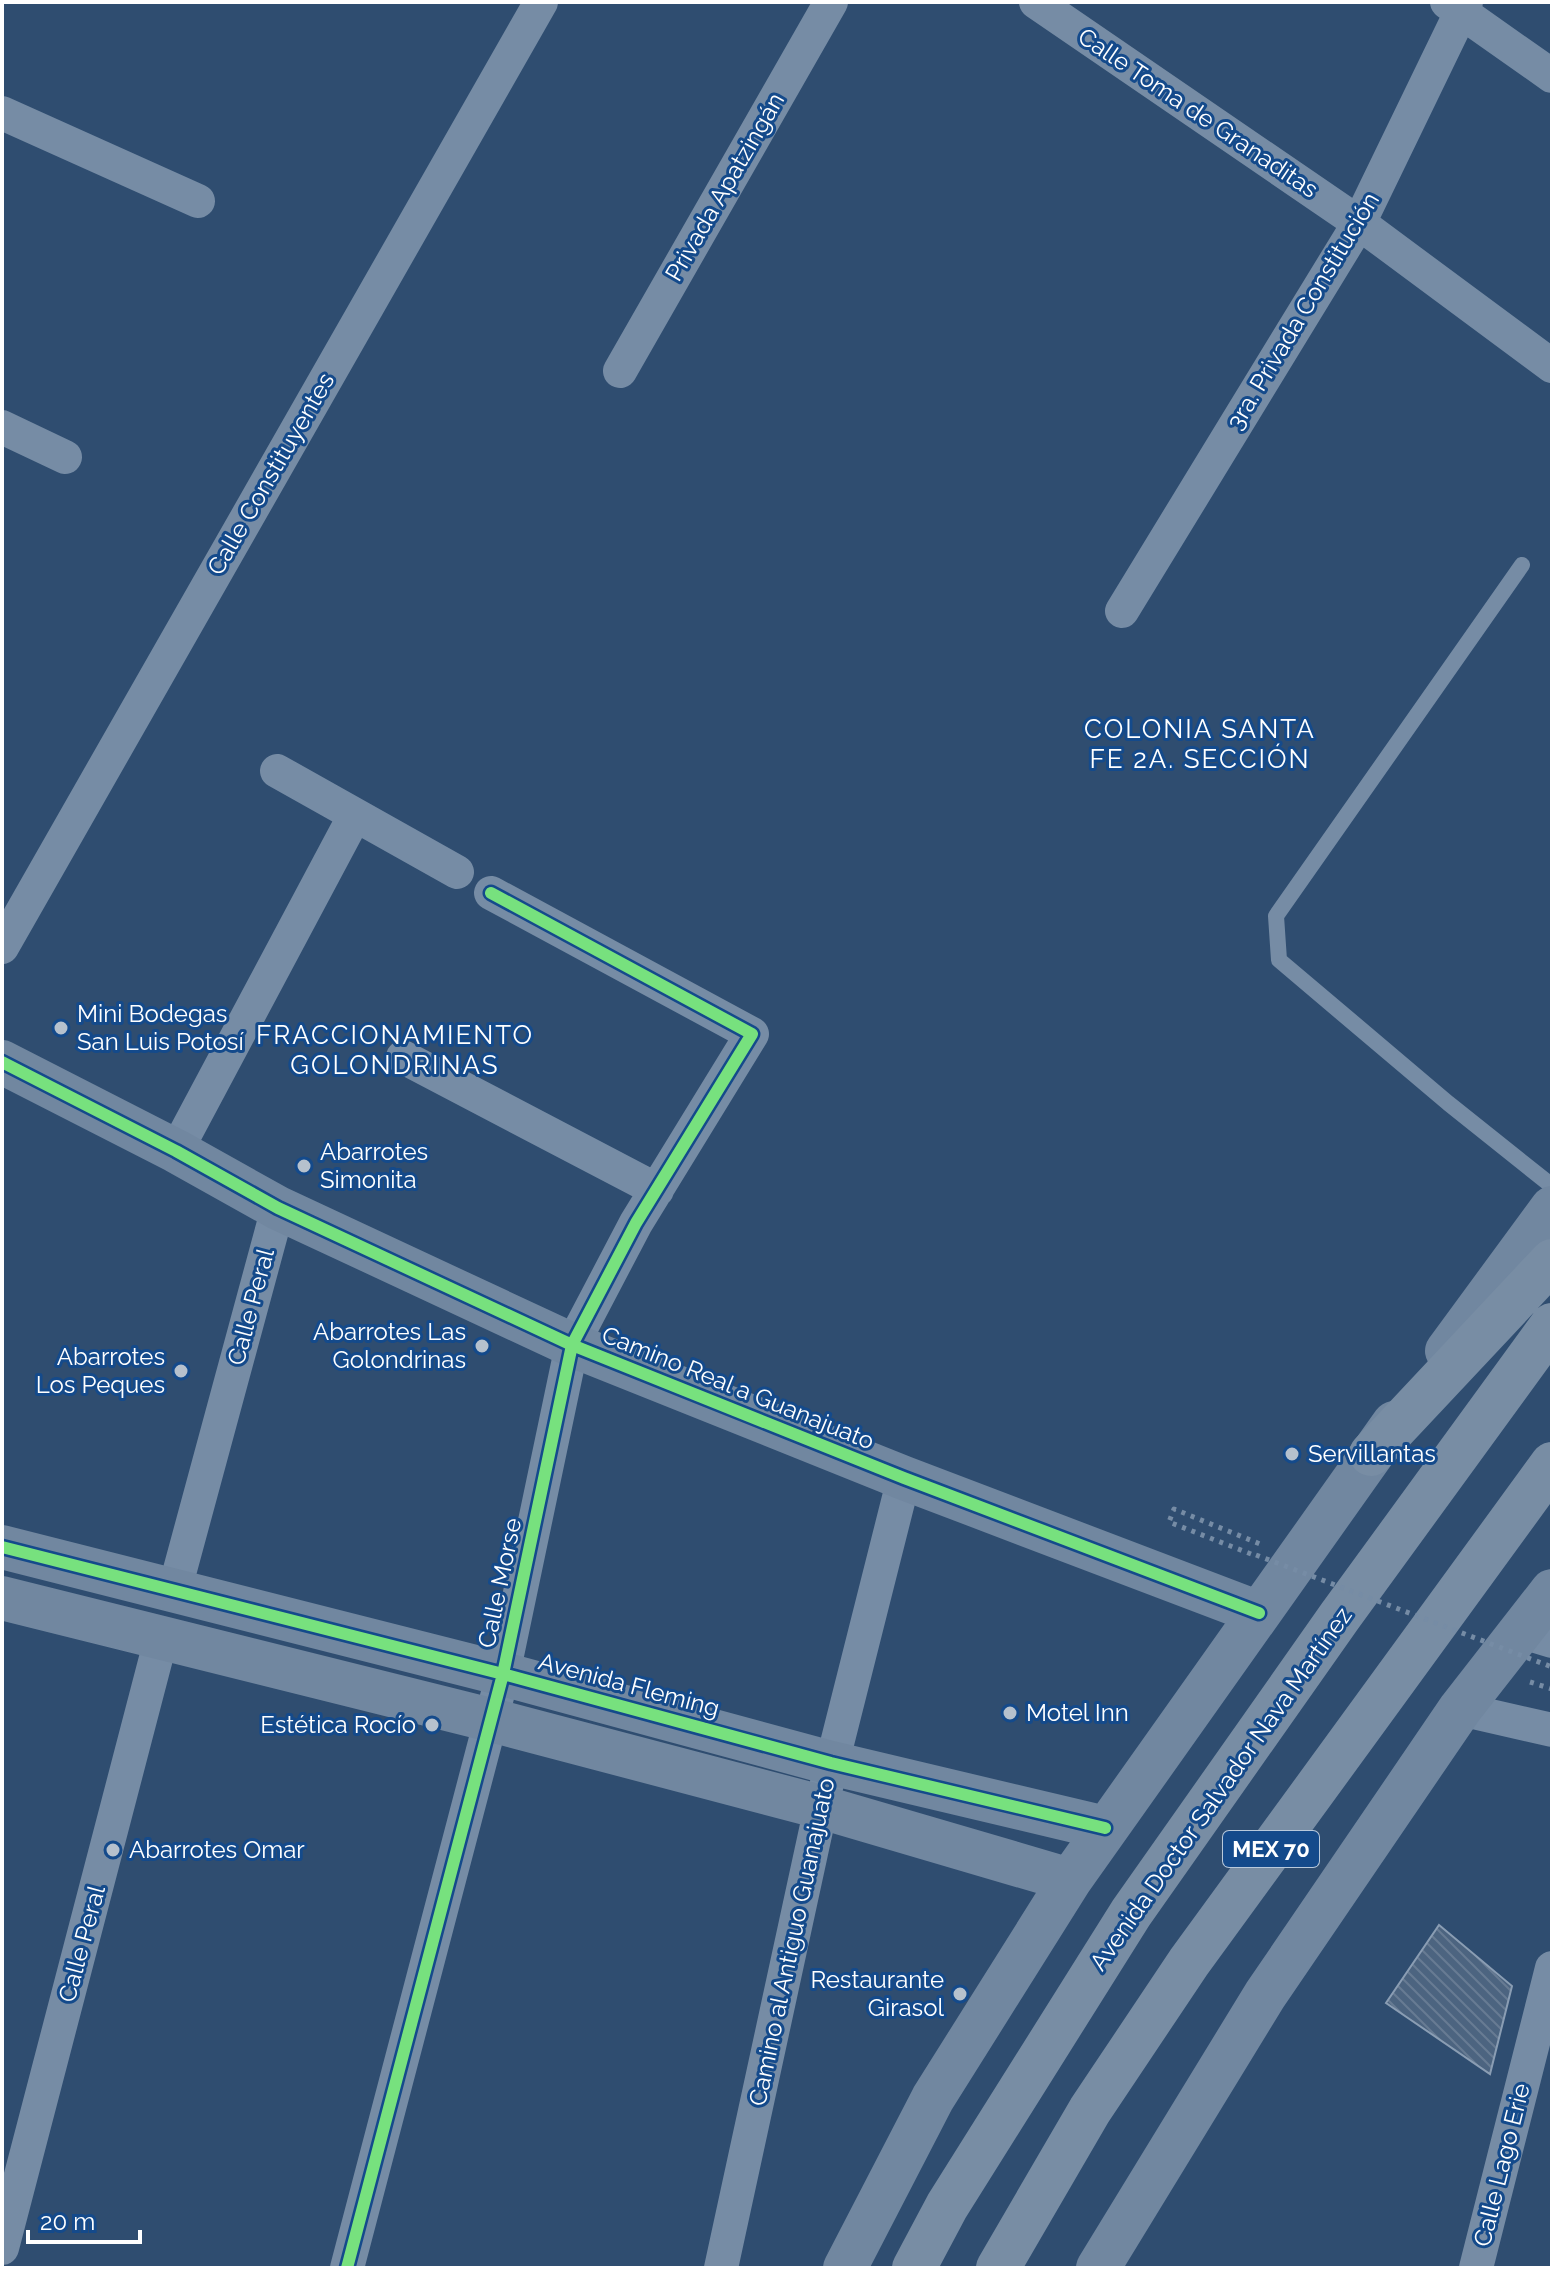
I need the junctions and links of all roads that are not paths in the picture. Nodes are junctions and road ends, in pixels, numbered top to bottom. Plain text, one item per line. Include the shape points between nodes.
1 (541, 2) edge
2 (831, 2) edge
3 (1036, 2) edge
4 (1458, 5) edge
5 (1552, 76) edge
6 (2, 113) edge
7 (198, 201) dead end
8 (1359, 223) junction
9 (1552, 366) edge
10 (620, 371) dead end
11 (2, 427) edge
12 (65, 457) dead end
13 (1522, 565) dead end
14 (1122, 611) dead end
15 (277, 771) dead end
16 (355, 815) junction
17 (457, 872) dead end
18 (491, 893) dead end
19 (2, 947) edge
20 (403, 1057) dead end
21 (2, 1062) edge
22 (176, 1151) junction
23 (1552, 1186) edge
24 (657, 1190) junction
25 (278, 1208) junction
26 (1552, 1208) edge
27 (1552, 1261) edge
28 (1552, 1325) edge
29 (572, 1345) junction
30 (1371, 1454) junction
31 (1546, 1475) edge
32 (904, 1478) junction
33 (2, 1547) edge
34 (1552, 1591) edge
35 (174, 1592) junction
36 (2, 1598) edge
37 (1259, 1613) junction
38 (1537, 1636) edge
39 (161, 1639) junction
40 (503, 1674) junction
41 (1460, 1709) junction
42 (491, 1720) junction
43 (1552, 1730) edge
44 (831, 1763) junction
45 (821, 1807) junction
46 (1105, 1828) junction
47 (1070, 1880) junction
48 (1552, 1968) edge
49 (2, 2248) edge
50 (1004, 2257) edge
51 (347, 2268) edge
52 (721, 2268) edge
53 (845, 2268) edge
54 (914, 2268) edge
55 (1098, 2268) edge
56 (1476, 2268) edge

1 - 19 street, Calle Constituyentes
2 - 10 street, Privada Apatzingán
3 - 8 street, Calle Toma de Granaditas
4 - 5 street
4 - 8 street, 3ra. Privada Constitución
6 - 7 street
8 - 9 street, Calle Toma de Granaditas
8 - 14 street, 3ra. Privada Constitución
11 - 12 street
13 - 23 lane via 1276,916 1279,960
15 - 16 street
16 - 17 street
16 - 22 street
18 - 24 street, Calle Morse via 752,1034
20 - 24 street
21 - 22 street, Camino Real a Guanajuato
22 - 25 street, Camino Real a Guanajuato
24 - 29 street, Calle Morse
25 - 29 street, Camino Real a Guanajuato
25 - 35 street, Calle Peral
26 - 30 street
27 - 30 highway
28 - 54 highway, Avenida Doctor Salvador Nava Martínez / MEX 70 via 1131,1913 947,2206
29 - 32 street, Camino Real a Guanajuato
29 - 40 street, Calle Morse
30 - 37 street
31 - 50 highway, MEX 70 via 1189,1962 1090,2110
32 - 37 street, Camino Real a Guanajuato
32 - 44 street, Camino al Antiguo Guanajuato
33 - 35 street, Avenida Fleming
34 - 38 street
35 - 40 street, Avenida Fleming
36 - 39 street
37 - 46 street
38 - 41 street
39 - 42 street
39 - 49 street, Calle Peral
40 - 42 street, Calle Morse
40 - 44 street, Avenida Fleming
41 - 43 street
41 - 55 street via 1265,1995
42 - 45 street
42 - 51 street, Calle Morse
44 - 45 street, Camino al Antiguo Guanajuato
44 - 46 street, Avenida Fleming
45 - 47 street
45 - 52 street, Camino al Antiguo Guanajuato
46 - 47 street
47 - 53 street via 933,2098
48 - 56 street, Calle Lago Erie

